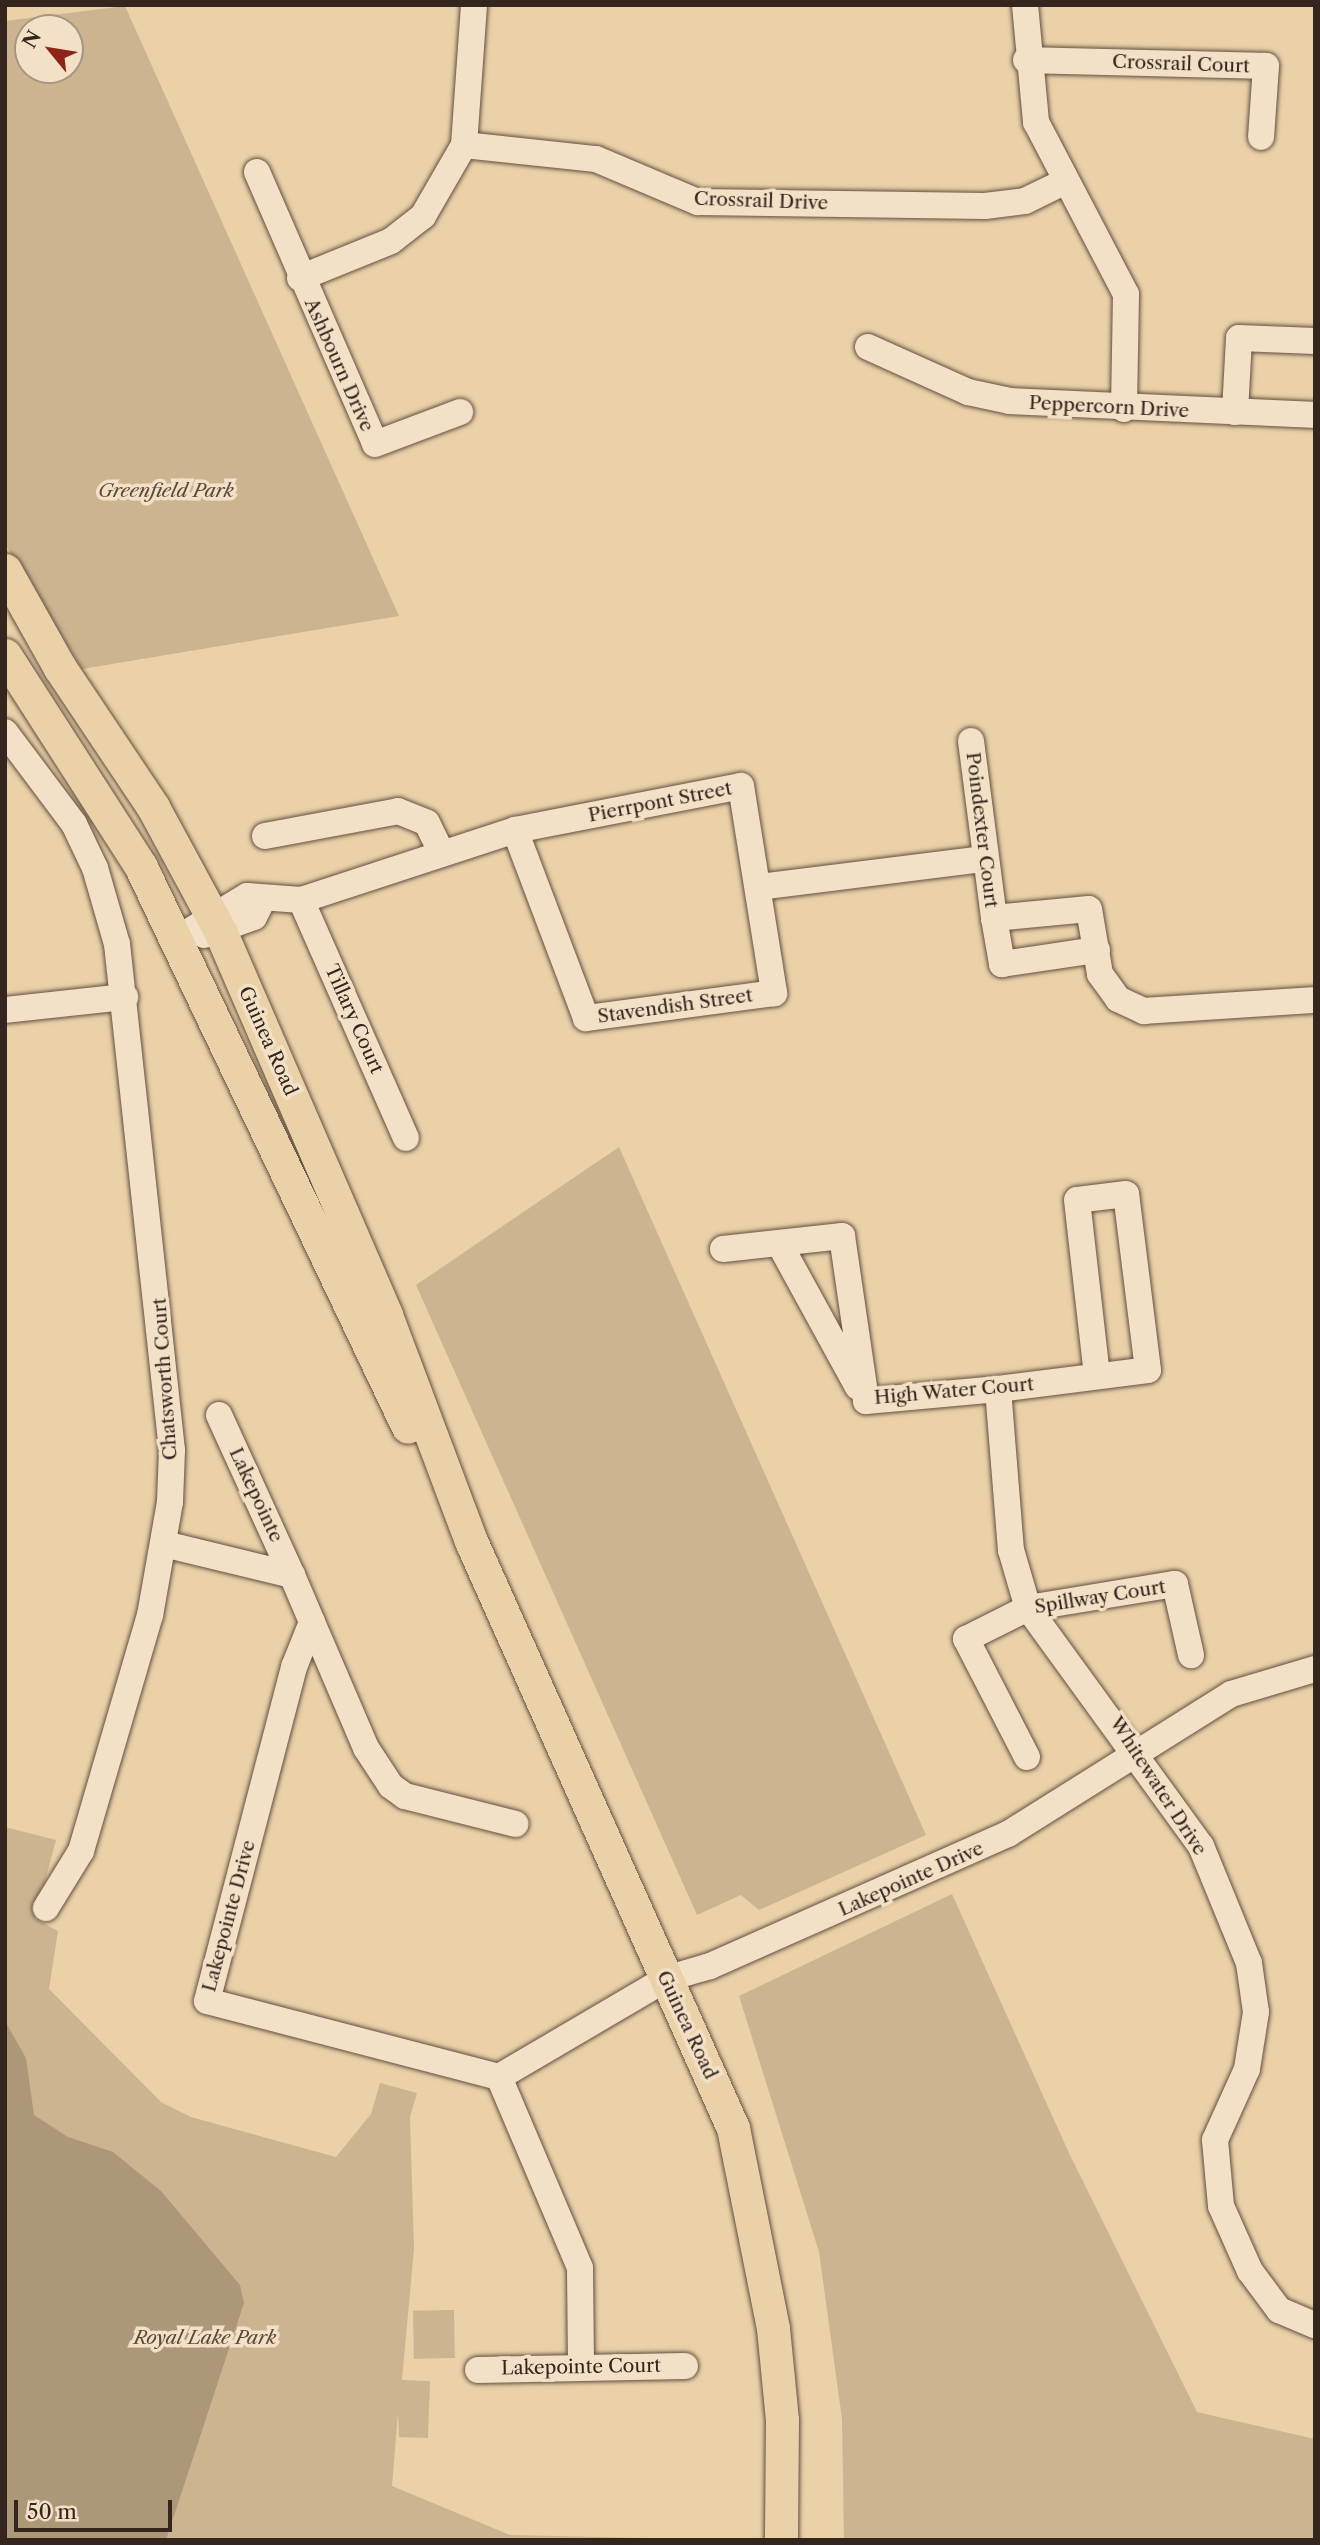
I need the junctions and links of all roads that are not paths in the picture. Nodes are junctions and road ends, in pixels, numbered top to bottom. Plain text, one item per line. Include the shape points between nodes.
1 (474, 5) edge
2 (1025, 5) edge
3 (1026, 60) junction
4 (1261, 137) dead end
5 (464, 145) junction
6 (257, 172) dead end
7 (1063, 182) junction
8 (300, 278) junction
9 (1315, 341) edge
10 (868, 348) dead end
11 (1124, 409) junction
12 (460, 412) dead end
13 (1235, 412) junction
14 (1315, 415) edge
15 (5, 570) edge
16 (5, 656) edge
17 (5, 732) edge
18 (971, 741) dead end
19 (515, 830) junction
20 (265, 836) dead end
21 (442, 854) junction
22 (985, 859) junction
23 (760, 887) junction
24 (301, 900) junction
25 (994, 918) junction
26 (215, 923) junction
27 (178, 938) junction
28 (1097, 950) junction
29 (125, 997) junction
30 (1315, 1000) edge
31 (5, 1010) edge
32 (406, 1138) dead end
33 (779, 1243) junction
34 (723, 1249) dead end
35 (1097, 1376) junction
36 (998, 1388) junction
37 (866, 1401) junction
38 (219, 1415) dead end
39 (471, 1541) junction
40 (164, 1544) junction
41 (292, 1574) junction
42 (1028, 1608) junction
43 (312, 1622) junction
44 (1191, 1655) dead end
45 (1315, 1669) edge
46 (1138, 1752) junction
47 (1027, 1757) dead end
48 (516, 1824) dead end
49 (46, 1908) dead end
50 (666, 1979) junction
51 (499, 2077) junction
52 (1315, 2325) edge
53 (685, 2365) dead end
54 (581, 2367) junction
55 (478, 2370) dead end
56 (781, 2540) edge

1 - 5 street, Ashbourn Drive
2 - 3 street
3 - 4 street, Crossrail Court via 1266,66
3 - 7 street via 1036,122
5 - 7 street, Crossrail Drive via 596,159 698,202 985,206 1025,201
5 - 8 street, Ashbourn Drive via 423,216 391,241
6 - 8 street, Ashbourn Drive
7 - 11 street via 1126,295
8 - 12 street, Ashbourn Drive via 375,444
9 - 13 street via 1238,338
10 - 11 street, Peppercorn Drive via 968,392 1062,408
11 - 13 street, Peppercorn Drive
13 - 14 street, Peppercorn Drive
15 - 26 main road, Guinea Road via 60,668 153,807
16 - 27 main road, Guinea Road via 119,828
17 - 29 street via 56,795 95,868
18 - 22 street, Poindexter Court
19 - 21 street, Pierrpont Street
19 - 23 street, Pierrpont Street via 741,786
19 - 23 street, Stavendish Street via 586,1018 774,993
20 - 21 street via 398,811 427,822
21 - 24 street, Pierrpont Street
22 - 23 street
22 - 25 street, Poindexter Court
24 - 26 street, Pierrpont Street via 262,901 254,917
24 - 32 street, Tillary Court
25 - 28 street, Poindexter Court via 1089,909
25 - 28 street, Poindexter Court via 1002,964
26 - 27 street, Pierrpont Street
26 - 39 main road, Guinea Road via 386,1315
27 - 39 main road, Guinea Road via 291,1193
28 - 30 street, Poindexter Court via 1100,974 1118,999 1144,1011
29 - 31 street
29 - 40 street, Chatsworth Court via 170,1393
33 - 34 street, High Water Court
33 - 37 street
33 - 37 street, High Water Court via 842,1236
35 - 35 street, High Water Court via 1148,1370 1126,1194 1077,1200
35 - 36 street, High Water Court
36 - 37 street, High Water Court
36 - 42 street, Whitewater Drive via 1010,1550
38 - 41 street, Lakepointe
39 - 50 main road, Guinea Road
40 - 41 street
40 - 49 street, Chatsworth Court via 150,1615 81,1851
41 - 43 street
42 - 44 street, Spillway Court via 1175,1584
42 - 46 street, Whitewater Drive
42 - 47 street, Spillway Court via 966,1639
43 - 48 street via 366,1748 391,1786 405,1796
43 - 51 street, Lakepointe Drive via 293,1667 206,2001
45 - 46 street, Lakepointe Drive via 1231,1694
46 - 50 street, Lakepointe Drive via 996,1840 710,1966
46 - 52 street, Whitewater Drive via 1201,1846 1249,1963 1256,2012 1247,2069 1215,2140 1221,2206 1250,2271 1279,2310
50 - 51 street, Lakepointe Drive
50 - 56 main road, Guinea Road via 701,2048 745,2175 782,2420
51 - 54 street via 580,2268
53 - 54 street, Lakepointe Court
54 - 55 street, Lakepointe Court

